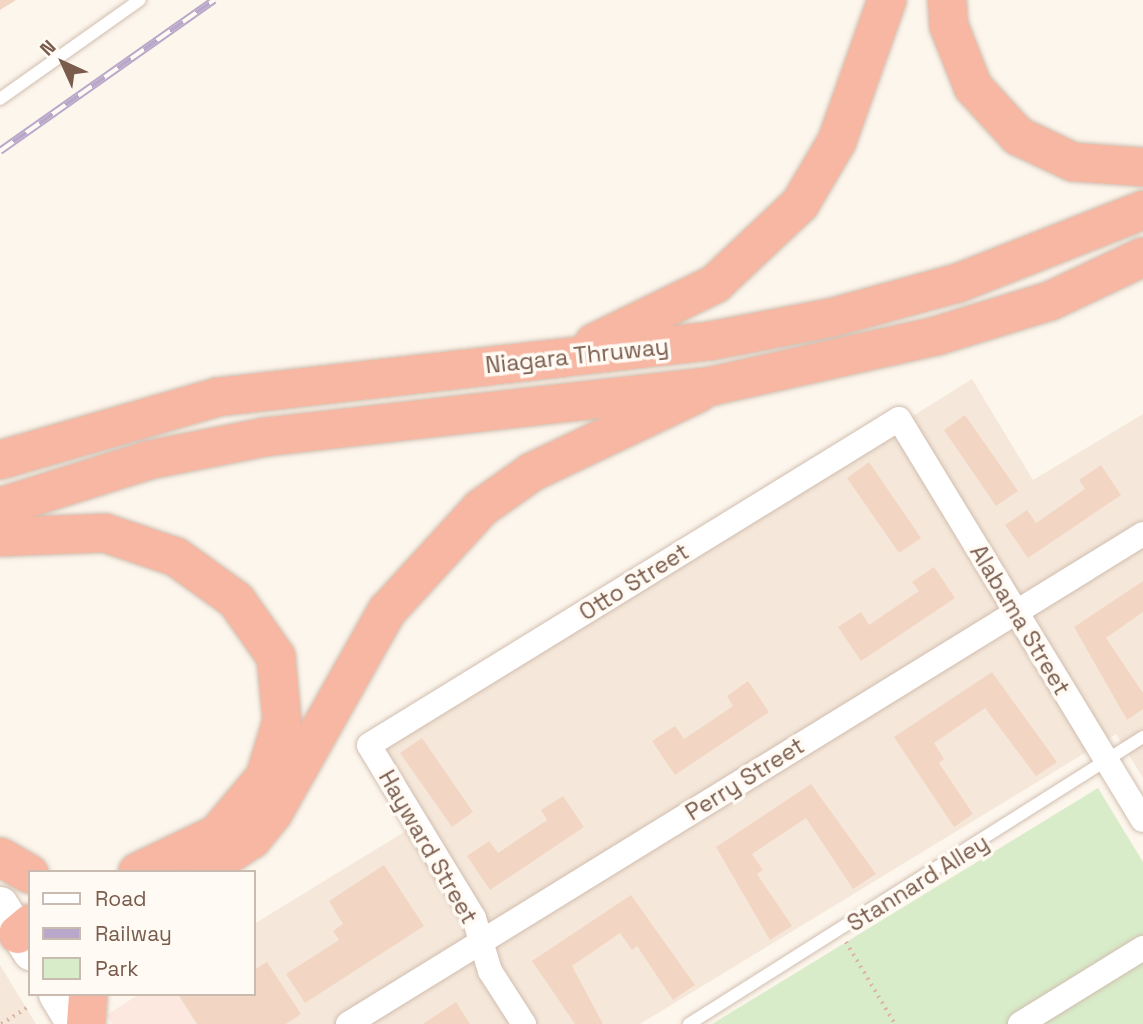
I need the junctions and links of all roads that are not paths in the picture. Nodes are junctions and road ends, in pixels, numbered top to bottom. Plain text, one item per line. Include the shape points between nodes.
1 (140, 0) edge
2 (887, 0) edge
3 (947, 0) edge
4 (0, 99) edge
5 (1143, 167) edge
6 (1143, 210) edge
7 (1143, 257) edge
8 (550, 360) junction
9 (712, 386) junction
10 (899, 419) joint
11 (0, 460) edge
12 (0, 507) edge
13 (1143, 534) edge
14 (0, 537) edge
15 (1016, 612) junction
16 (1143, 737) edge
17 (369, 745) joint
18 (1106, 763) junction
19 (1143, 820) edge
20 (0, 857) edge
21 (142, 870) edge
22 (205, 870) edge
23 (28, 873) edge
24 (481, 942) junction
25 (1143, 948) edge
26 (88, 996) edge
27 (43, 1000) edge
28 (74, 1024) edge
29 (86, 1024) edge
30 (348, 1024) edge
31 (524, 1024) edge
32 (689, 1024) edge
33 (1020, 1024) edge

1 - 4 lane
2 - 8 highway via 837,141 800,204 773,234 715,284
3 - 5 highway via 949,26 972,87 1018,136 1073,162
6 - 8 highway, Niagara Thruway via 995,270 830,318
7 - 9 highway, Niagara Thruway via 1050,301 936,336
8 - 11 highway, Niagara Thruway via 218,397
9 - 12 highway, Niagara Thruway via 265,437 149,460
9 - 22 highway via 532,472 481,508 387,611 273,813 252,839
10 - 15 street, Alabama Street
10 - 17 street, Otto Street
13 - 15 street, Perry Street
14 - 21 highway via 105,533 176,557 236,600 276,657 282,721 265,777 216,834
15 - 18 street, Alabama Street
15 - 24 street, Perry Street
16 - 18 lane, Stannard Alley
17 - 24 street, Hayward Street via 474,918
18 - 19 street, Alabama Street
18 - 32 lane, Stannard Alley
20 - 23 highway
24 - 30 street, Perry Street
24 - 31 street, Hayward Street via 490,971
25 - 33 street
26 - 29 highway
27 - 28 street

